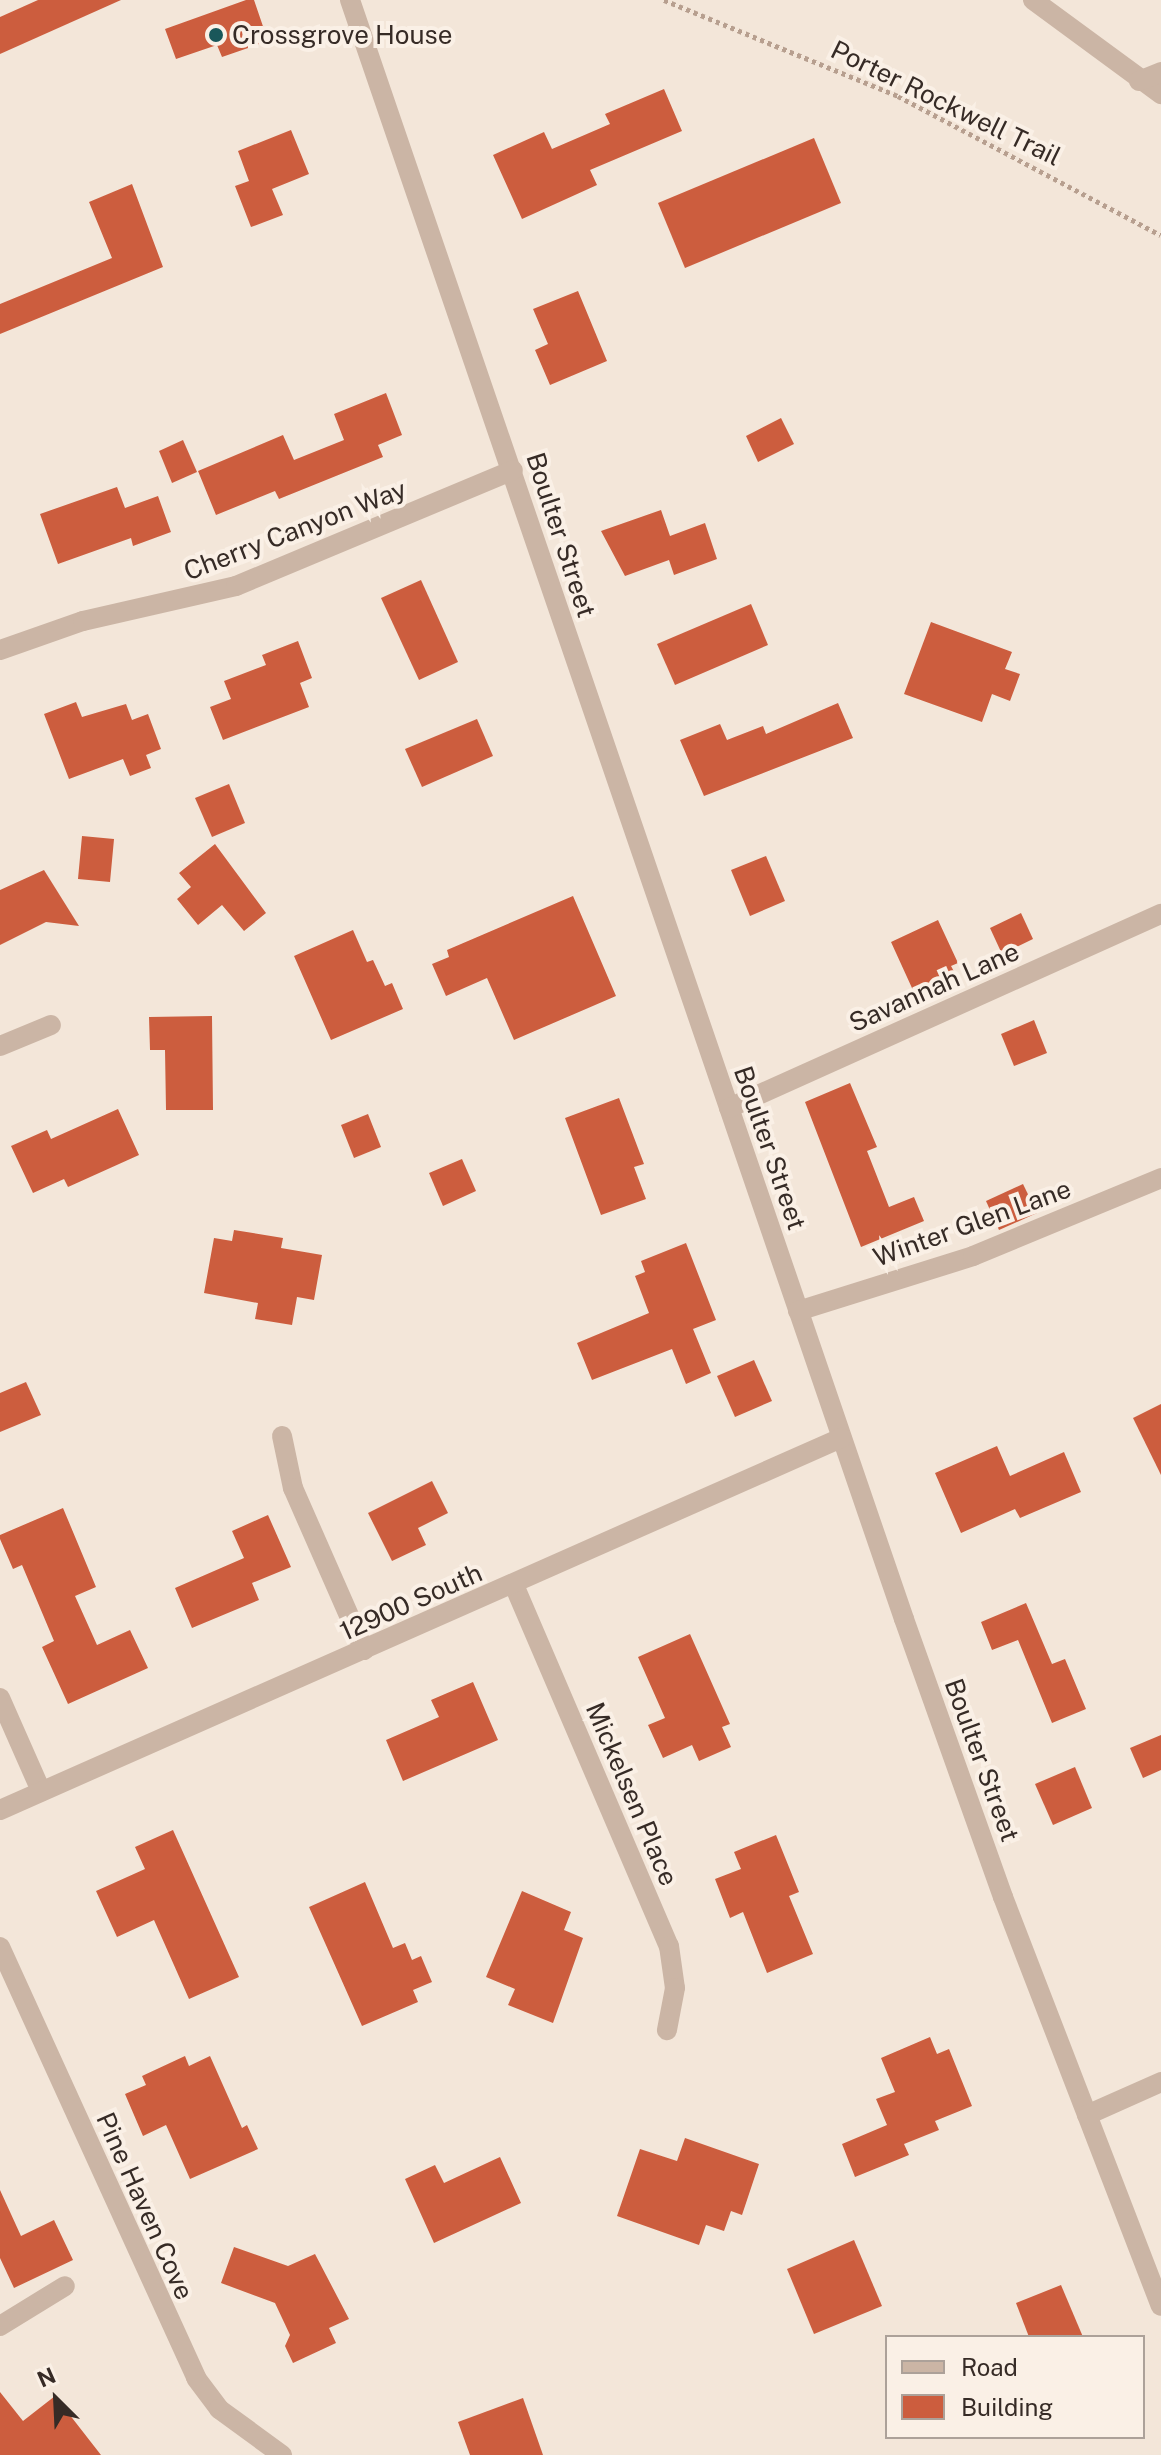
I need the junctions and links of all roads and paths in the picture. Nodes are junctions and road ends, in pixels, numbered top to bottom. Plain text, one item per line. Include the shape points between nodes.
1 (350, 0) edge
2 (664, 0) edge
3 (1033, 0) edge
4 (1161, 72) edge
5 (1139, 81) junction
6 (1161, 94) edge
7 (1161, 235) edge
8 (513, 470) junction
9 (0, 650) edge
10 (1161, 914) edge
11 (51, 1025) dead end
12 (0, 1046) edge
13 (729, 1108) junction
14 (1161, 1178) edge
15 (798, 1311) junction
16 (282, 1436) dead end
17 (841, 1438) junction
18 (514, 1585) junction
19 (364, 1650) junction
20 (0, 1698) edge
21 (41, 1791) junction
22 (0, 1810) edge
23 (0, 1947) edge
24 (667, 2030) dead end
25 (1161, 2082) edge
26 (1087, 2115) junction
27 (65, 2286) dead end
28 (1161, 2306) edge
29 (0, 2326) edge
30 (282, 2455) edge

1 - 8 street, Boulter Street
2 - 7 path, Porter Rockwell Trail via 898,96
3 - 5 street
4 - 5 street
5 - 6 street
8 - 9 street, Cherry Canyon Way via 236,586 83,621
8 - 13 street, Boulter Street
10 - 13 street, Savannah Lane
11 - 12 street
13 - 15 street, Boulter Street
14 - 15 street, Winter Glen Lane via 973,1256
15 - 17 street, Boulter Street
16 - 19 street via 293,1488
17 - 18 street, 12900 South
17 - 26 street, Boulter Street via 1003,1897
18 - 19 street, 12900 South
18 - 24 street, Mickelsen Place via 669,1946 675,1988
19 - 21 street, 12900 South
20 - 21 street
21 - 22 street, 12900 South
23 - 30 street, Pine Haven Cove via 196,2378 219,2409
25 - 26 street
26 - 28 street, Boulter Street
27 - 29 street

